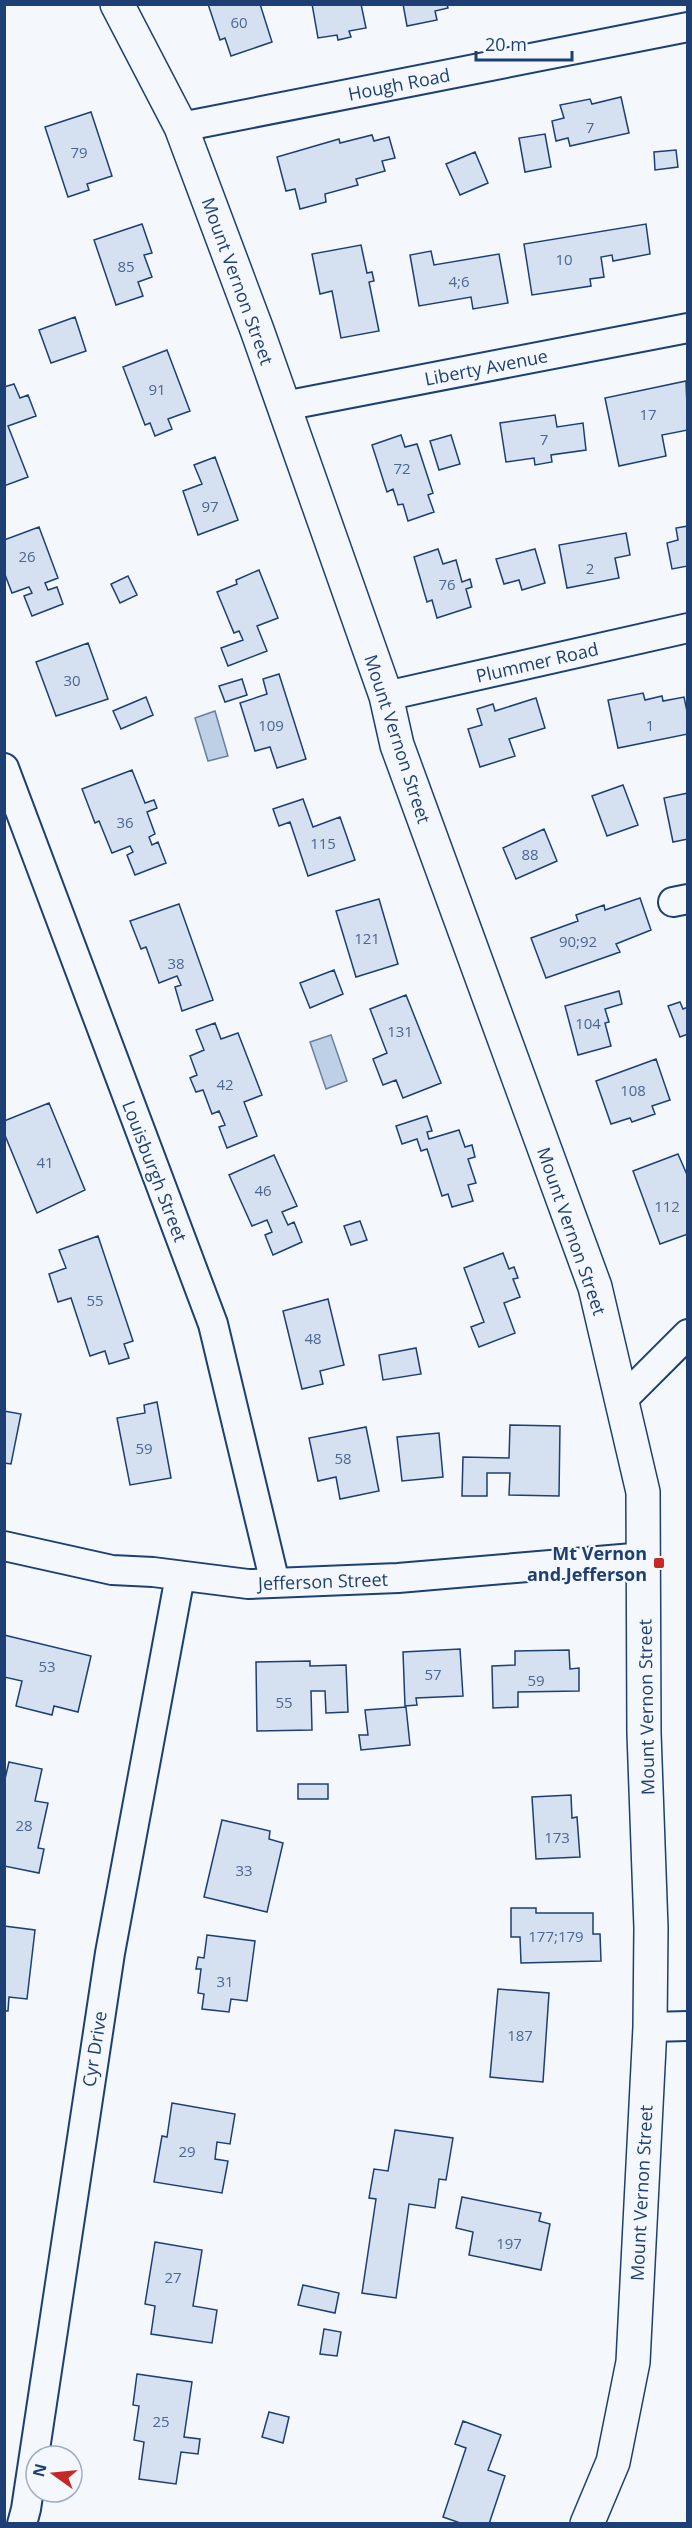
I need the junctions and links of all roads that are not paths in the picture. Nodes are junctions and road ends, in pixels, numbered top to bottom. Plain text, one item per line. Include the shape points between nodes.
1 (117, 4) edge
2 (687, 27) edge
3 (181, 127) junction
4 (687, 328) edge
5 (284, 406) junction
6 (687, 628) edge
7 (386, 696) junction
8 (4, 768) edge
9 (687, 1334) edge
10 (623, 1399) junction
11 (4, 1546) edge
12 (645, 1557) junction
13 (180, 1576) junction
14 (275, 1583) junction
15 (687, 2026) edge
16 (650, 2027) junction
17 (22, 2523) edge
18 (587, 2523) edge

1 - 3 main road, Mount Vernon Street
2 - 3 street, Hough Road
3 - 5 main road, Mount Vernon Street
4 - 5 street, Liberty Avenue
5 - 7 main road, Mount Vernon Street
6 - 7 street, Plummer Road
7 - 10 main road, Mount Vernon Street via 397,745 594,1287
8 - 14 street, Louisburgh Street via 213,1324
9 - 10 street
10 - 12 main road, Mount Vernon Street via 643,1492
11 - 13 street, Jefferson Street via 112,1570
12 - 14 street, Jefferson Street via 398,1578
12 - 16 main road, Mount Vernon Street
13 - 14 street, Jefferson Street
13 - 17 street, Cyr Drive via 110,1953
15 - 16 street
16 - 18 main road, Mount Vernon Street via 633,2362 613,2462

